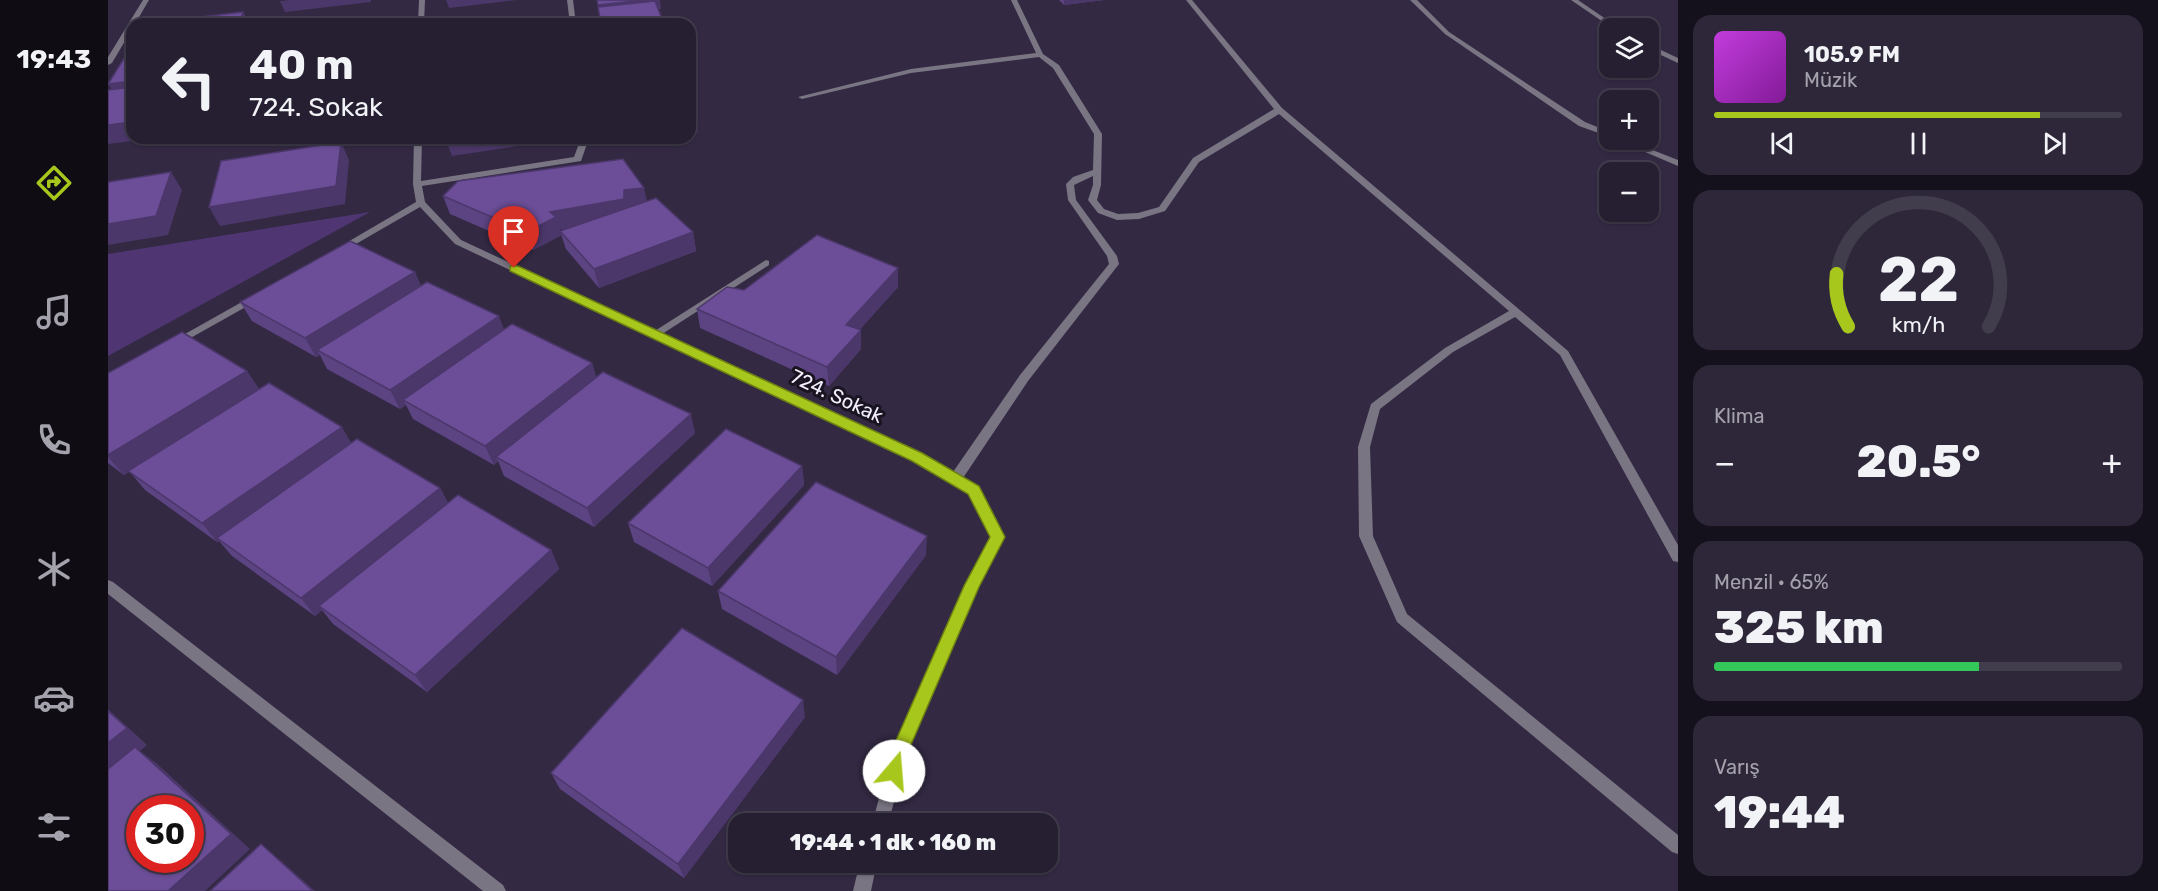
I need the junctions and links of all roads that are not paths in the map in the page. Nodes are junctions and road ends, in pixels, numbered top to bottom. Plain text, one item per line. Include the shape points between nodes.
1 (146, 0) edge
2 (422, 0) edge
3 (570, 0) edge
4 (1014, 0) edge
5 (1189, 0) edge
6 (1413, 0) edge
7 (1574, 0) edge
8 (135, 18) edge
9 (421, 18) edge
10 (572, 18) edge
11 (1601, 18) edge
12 (126, 33) edge
13 (1659, 52) edge
14 (1040, 55) junction
15 (1678, 61) edge
16 (108, 63) edge
17 (802, 96) dead end
18 (1279, 110) junction
19 (1599, 131) edge
20 (418, 144) edge
21 (583, 144) edge
22 (1646, 150) edge
23 (1678, 163) edge
24 (1097, 171) junction
25 (417, 184) junction
26 (421, 203) junction
27 (327, 256) edge
28 (766, 263) dead end
29 (265, 292) edge
30 (1515, 312) junction
31 (654, 334) junction
32 (160, 351) edge
33 (955, 479) junction
34 (1678, 557) edge
35 (108, 586) edge
36 (883, 813) edge
37 (1678, 846) edge
38 (866, 873) edge
39 (497, 891) edge
40 (862, 891) edge

1 - 8 street
2 - 9 street
3 - 10 street
4 - 14 street
5 - 18 street
6 - 19 street via 1447,33 1582,124
7 - 11 street
12 - 16 street
13 - 15 street
14 - 17 street via 911,71
14 - 24 street via 1056,67 1098,134
18 - 24 street via 1196,160 1162,209 1117,217 1101,211 1092,200
18 - 30 street
20 - 25 street
21 - 25 street via 578,159
22 - 23 street
24 - 33 street via 1070,184 1072,200 1114,264 1024,378
25 - 26 street
26 - 27 street
26 - 31 street, 724. Sokak via 458,242
28 - 31 street
29 - 32 street
30 - 34 street via 1564,353
30 - 37 street via 1449,350 1375,407 1364,447 1366,536 1402,618
31 - 33 street, 724. Sokak via 917,457
33 - 36 street, 724. Sokak via 974,490 998,537 972,586 898,754
35 - 39 street
38 - 40 street

